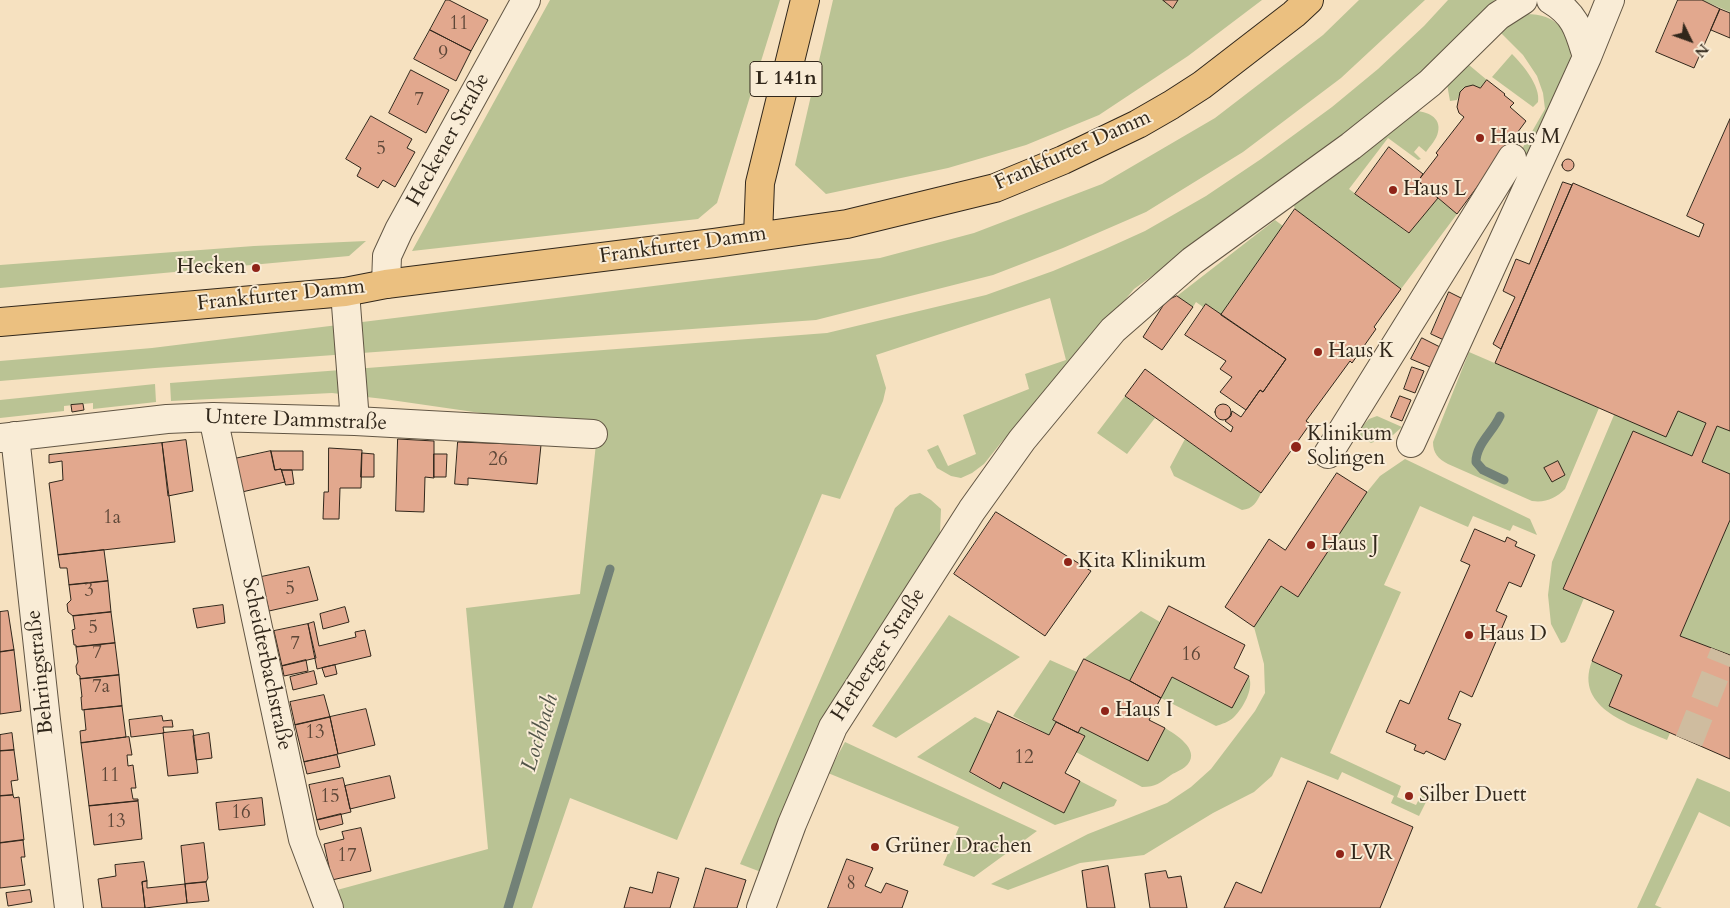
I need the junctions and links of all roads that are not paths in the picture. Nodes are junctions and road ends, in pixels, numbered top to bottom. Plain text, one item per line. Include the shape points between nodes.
1 (526, 0) edge
2 (805, 0) edge
3 (1309, 0) edge
4 (1523, 0) edge
5 (1551, 0) edge
6 (1610, 0) edge
7 (1587, 57) junction
8 (1512, 158) dead end
9 (758, 236) junction
10 (386, 284) junction
11 (345, 292) junction
12 (0, 322) edge
13 (213, 418) junction
14 (355, 422) junction
15 (593, 434) dead end
16 (7, 437) edge
17 (1411, 443) dead end
18 (1328, 454) dead end
19 (69, 908) edge
20 (329, 908) edge
21 (761, 908) edge

1 - 10 street, Heckener Straße via 399,230 387,256
2 - 9 main road, L 141n via 760,183
3 - 9 main road, Frankfurter Damm via 1202,85 1138,124 1063,160 995,188 847,224
4 - 21 street, Herberger Straße via 1498,16 1430,83 1343,152 1192,262 1113,330 1036,422 972,510 833,727
5 - 7 street via 1571,16 1578,27
6 - 7 street
7 - 17 street
8 - 18 street
9 - 10 main road, Frankfurter Damm
10 - 11 main road, Frankfurter Damm
11 - 12 main road, Frankfurter Damm
11 - 14 street
13 - 14 street, Untere Dammstraße
13 - 16 street, Untere Dammstraße via 167,419
13 - 20 street, Scheidterbachstraße via 303,839
14 - 15 street, Untere Dammstraße
16 - 19 street, Behringstraße

